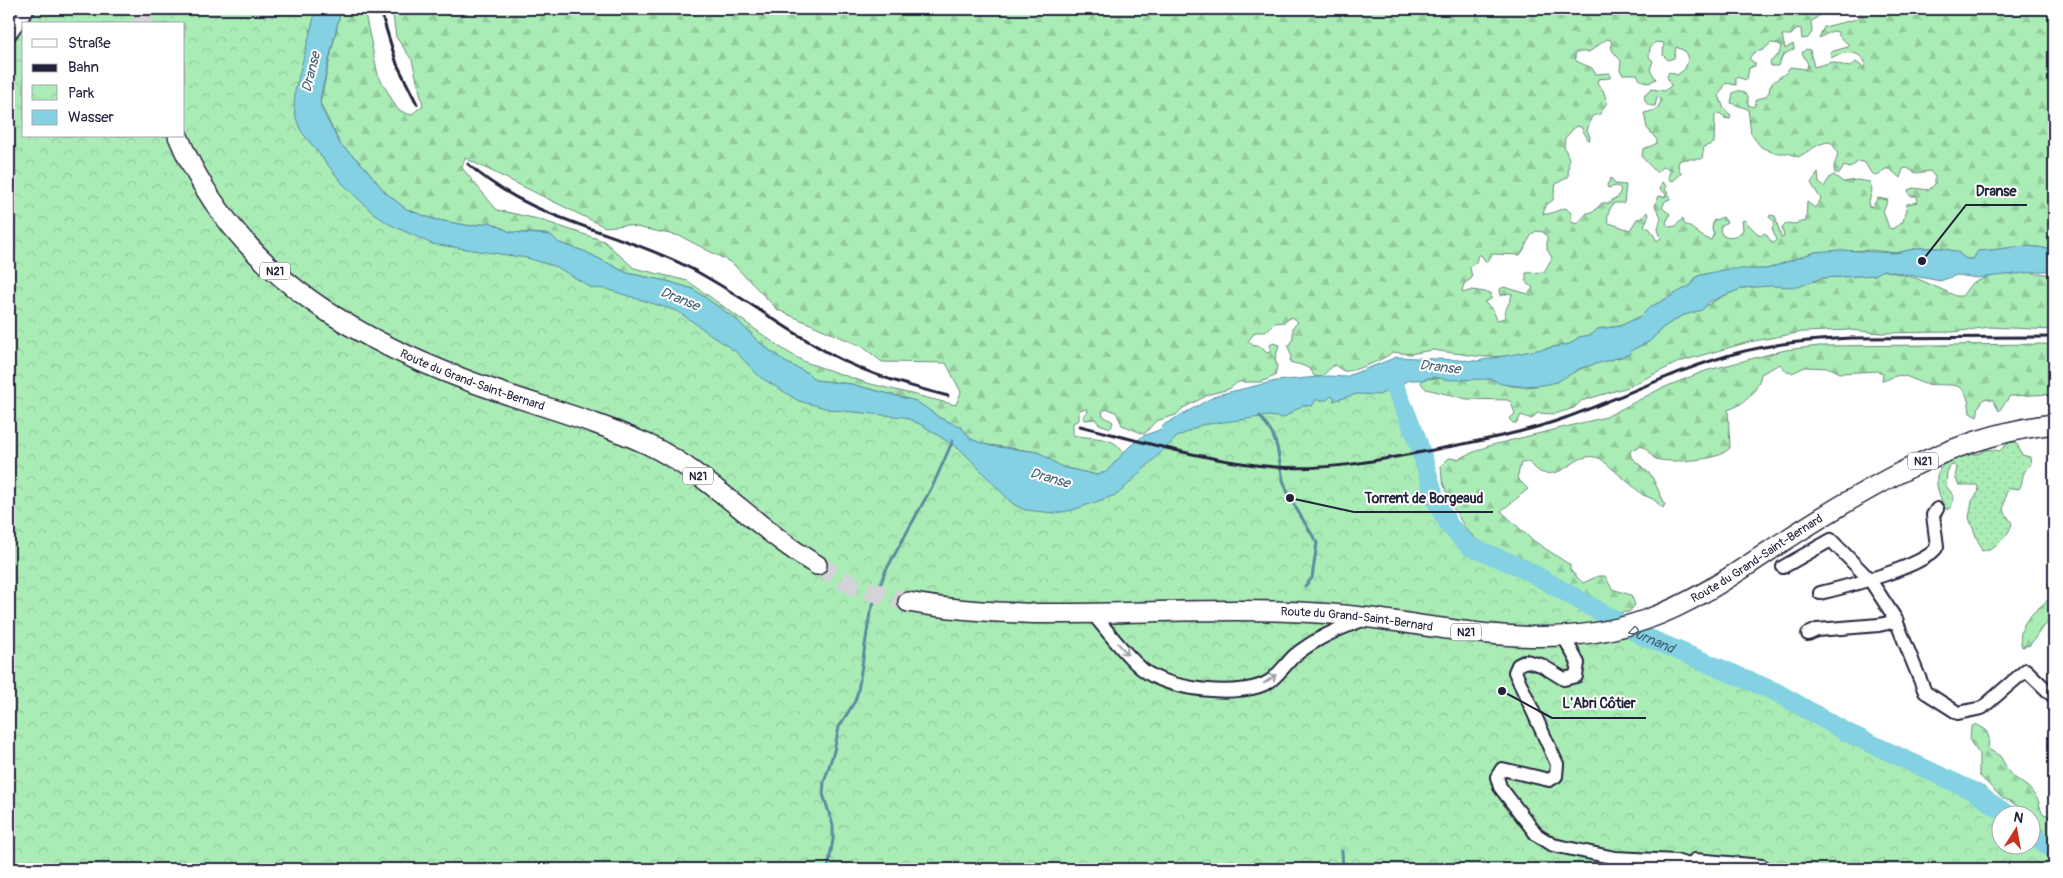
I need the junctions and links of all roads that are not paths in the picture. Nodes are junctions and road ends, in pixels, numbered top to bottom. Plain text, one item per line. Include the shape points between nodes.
1 (28, 9) edge
2 (9, 35) edge
3 (179, 138) edge
4 (2054, 424) edge
5 (1937, 509) dead end
6 (817, 565) tunnel mouth
7 (1783, 567) dead end
8 (1870, 580) junction
9 (1820, 593) dead end
10 (908, 602) tunnel mouth
11 (1091, 612) junction
12 (1368, 618) junction
13 (1896, 619) junction
14 (1808, 634) dead end
15 (1564, 637) junction
16 (2054, 697) edge
17 (1673, 865) edge
18 (1695, 867) edge
19 (1767, 869) edge

1 - 2 street
3 - 6 main road, Route du Grand-Saint-Bernard / N21 via 210,198 240,236 272,269 331,316 416,360 618,431 668,455 773,536
4 - 15 main road, Route du Grand-Saint-Bernard / N21 via 1991,436 1920,462 1858,494 1705,591 1649,619 1624,627
5 - 8 street via 1933,515 1938,541 1935,552
7 - 8 street via 1831,540
8 - 9 street
8 - 13 street
10 - 11 main road, Route du Grand-Saint-Bernard / N21 via 983,612
11 - 12 main road, Route du Grand-Saint-Bernard / N21 via 1294,612
11 -> 12 street via 1143,670 1158,679 1233,691 1252,689 1269,681 1292,658 1322,636
12 - 15 main road, Route du Grand-Saint-Bernard / N21 via 1487,634
13 - 14 street via 1879,625 1817,630
13 - 16 street via 1908,644 1921,687 1958,713 1982,708 2026,670
15 - 17 street via 1578,663 1576,676 1564,679 1541,665 1526,661 1518,665 1515,672 1557,764 1556,776 1549,780 1502,769 1497,777 1500,787 1537,835 1553,845 1615,858
17 - 18 street
18 - 19 street via 1695,860 1707,860

